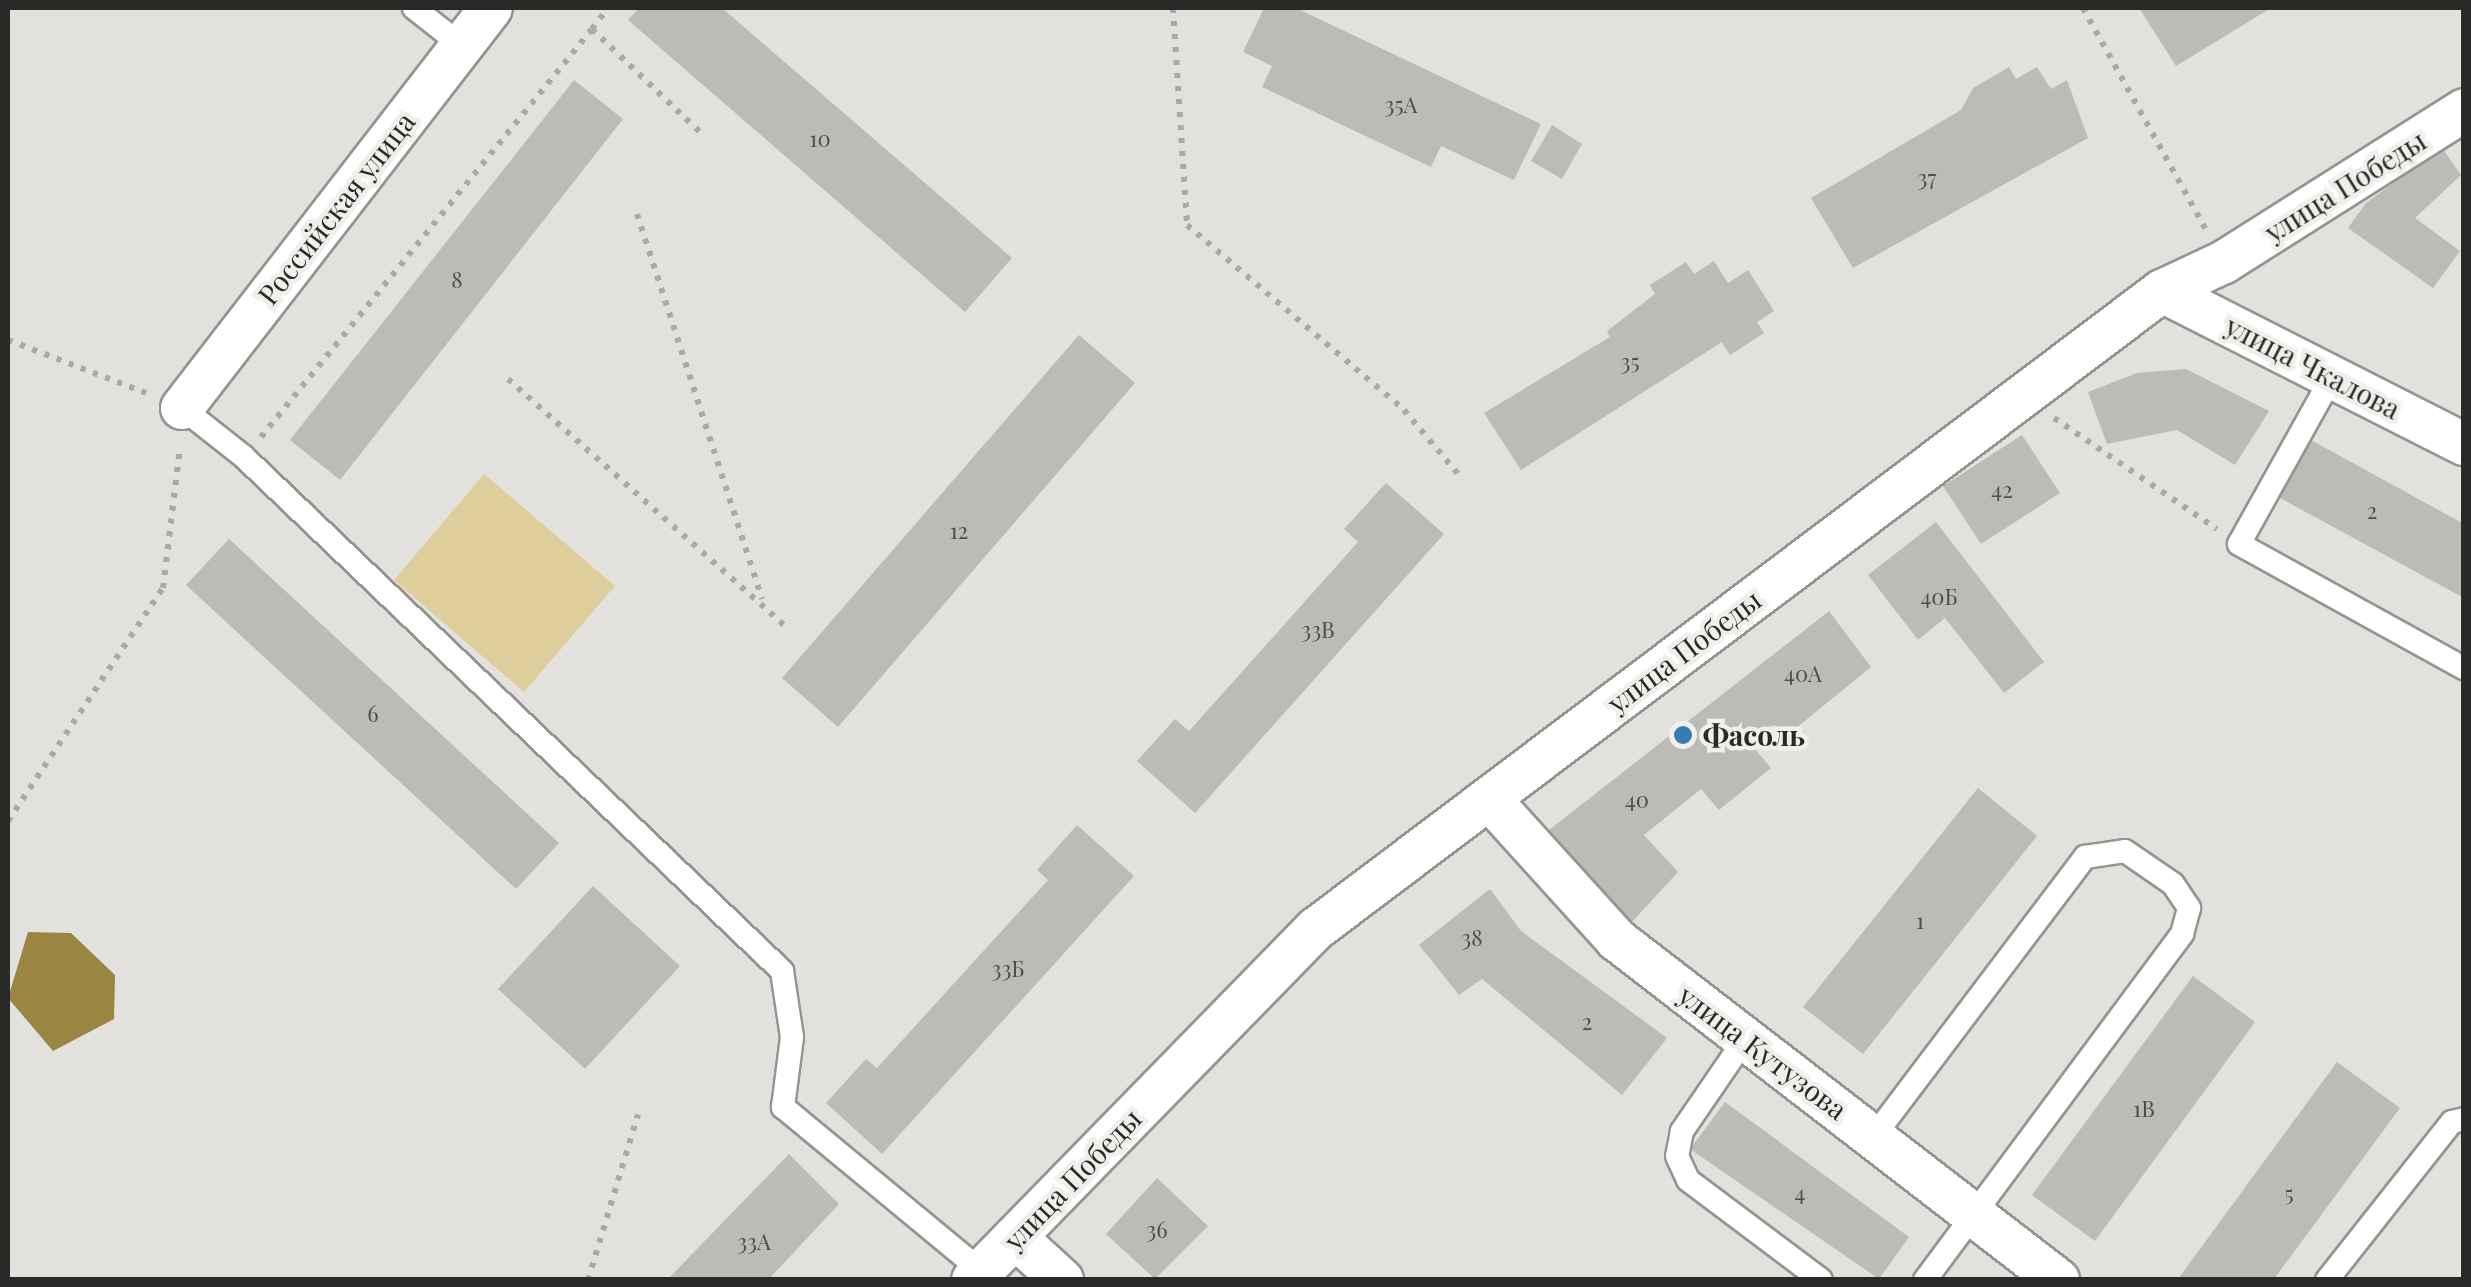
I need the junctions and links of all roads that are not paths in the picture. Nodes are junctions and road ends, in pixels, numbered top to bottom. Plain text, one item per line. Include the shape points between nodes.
1 (414, 8) edge
2 (490, 8) edge
3 (460, 45) junction
4 (2464, 110) edge
5 (2162, 291) junction
6 (2332, 377) junction
7 (182, 408) joint
8 (2464, 444) edge
9 (2464, 668) edge
10 (1491, 801) junction
11 (1745, 1039) junction
12 (2464, 1120) edge
13 (1874, 1136) junction
14 (1974, 1213) junction
15 (1015, 1236) junction
16 (977, 1275) edge
17 (1062, 1280) edge
18 (1821, 1280) edge
19 (1925, 1280) edge
20 (2058, 1280) edge
21 (2328, 1280) edge

1 - 3 lane
2 - 3 street, Российская улица
3 - 7 street, Российская улица
4 - 5 street, улица Победы via 2224,262
5 - 6 street, улица Чкалова
5 - 10 street, улица Победы
6 - 8 street, улица Чкалова
6 - 9 lane via 2239,544
7 - 16 lane via 244,457 782,971 792,1037 783,1107
10 - 11 street, улица Кутузова via 1569,896
10 - 15 street, улица Победы via 1317,928
11 - 13 street, улица Кутузова
11 - 18 lane via 1682,1131 1678,1156 1688,1180
12 - 21 lane via 2452,1122
13 - 14 street, улица Кутузова
13 - 14 lane via 2085,857 2125,851 2173,884 2189,908 2182,934
14 - 19 lane
14 - 20 street, улица Кутузова
15 - 16 street, улица Победы
15 - 17 street

